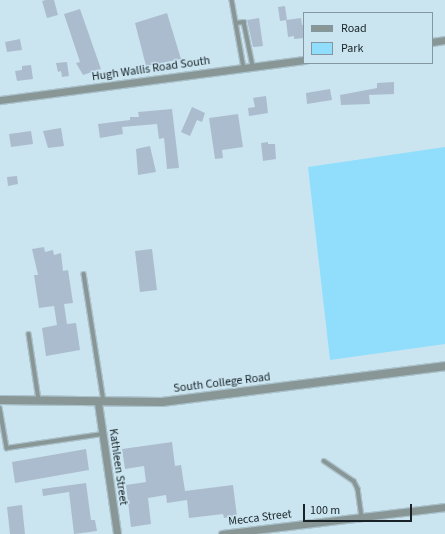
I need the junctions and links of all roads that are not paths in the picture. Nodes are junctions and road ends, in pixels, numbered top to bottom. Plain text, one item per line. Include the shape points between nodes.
1 (232, 0) edge
2 (236, 23) junction
3 (445, 40) edge
4 (433, 42) edge
5 (303, 60) edge
6 (253, 66) junction
7 (244, 68) junction
8 (0, 100) edge
9 (84, 274) dead end
10 (30, 334) dead end
11 (445, 366) edge
12 (0, 400) edge
13 (39, 401) junction
14 (101, 403) junction
15 (0, 408) edge
16 (103, 434) junction
17 (324, 461) dead end
18 (445, 507) edge
19 (362, 516) junction
20 (117, 534) edge
21 (222, 534) edge

1 - 2 lane
2 - 6 lane via 244,22
2 - 7 lane
3 - 4 street
5 - 6 street, Hugh Wallis Road South
6 - 7 street, Hugh Wallis Road South
7 - 8 street, Hugh Wallis Road South
9 - 14 lane
10 - 13 lane
11 - 14 street, South College Road via 189,399
12 - 13 street, South College Road
13 - 14 street, South College Road
14 - 16 street, Kathleen Street
15 - 16 lane via 7,448
16 - 20 street, Kathleen Street
17 - 19 lane via 354,481 358,489
18 - 19 street, Mecca Street
19 - 21 street, Mecca Street

